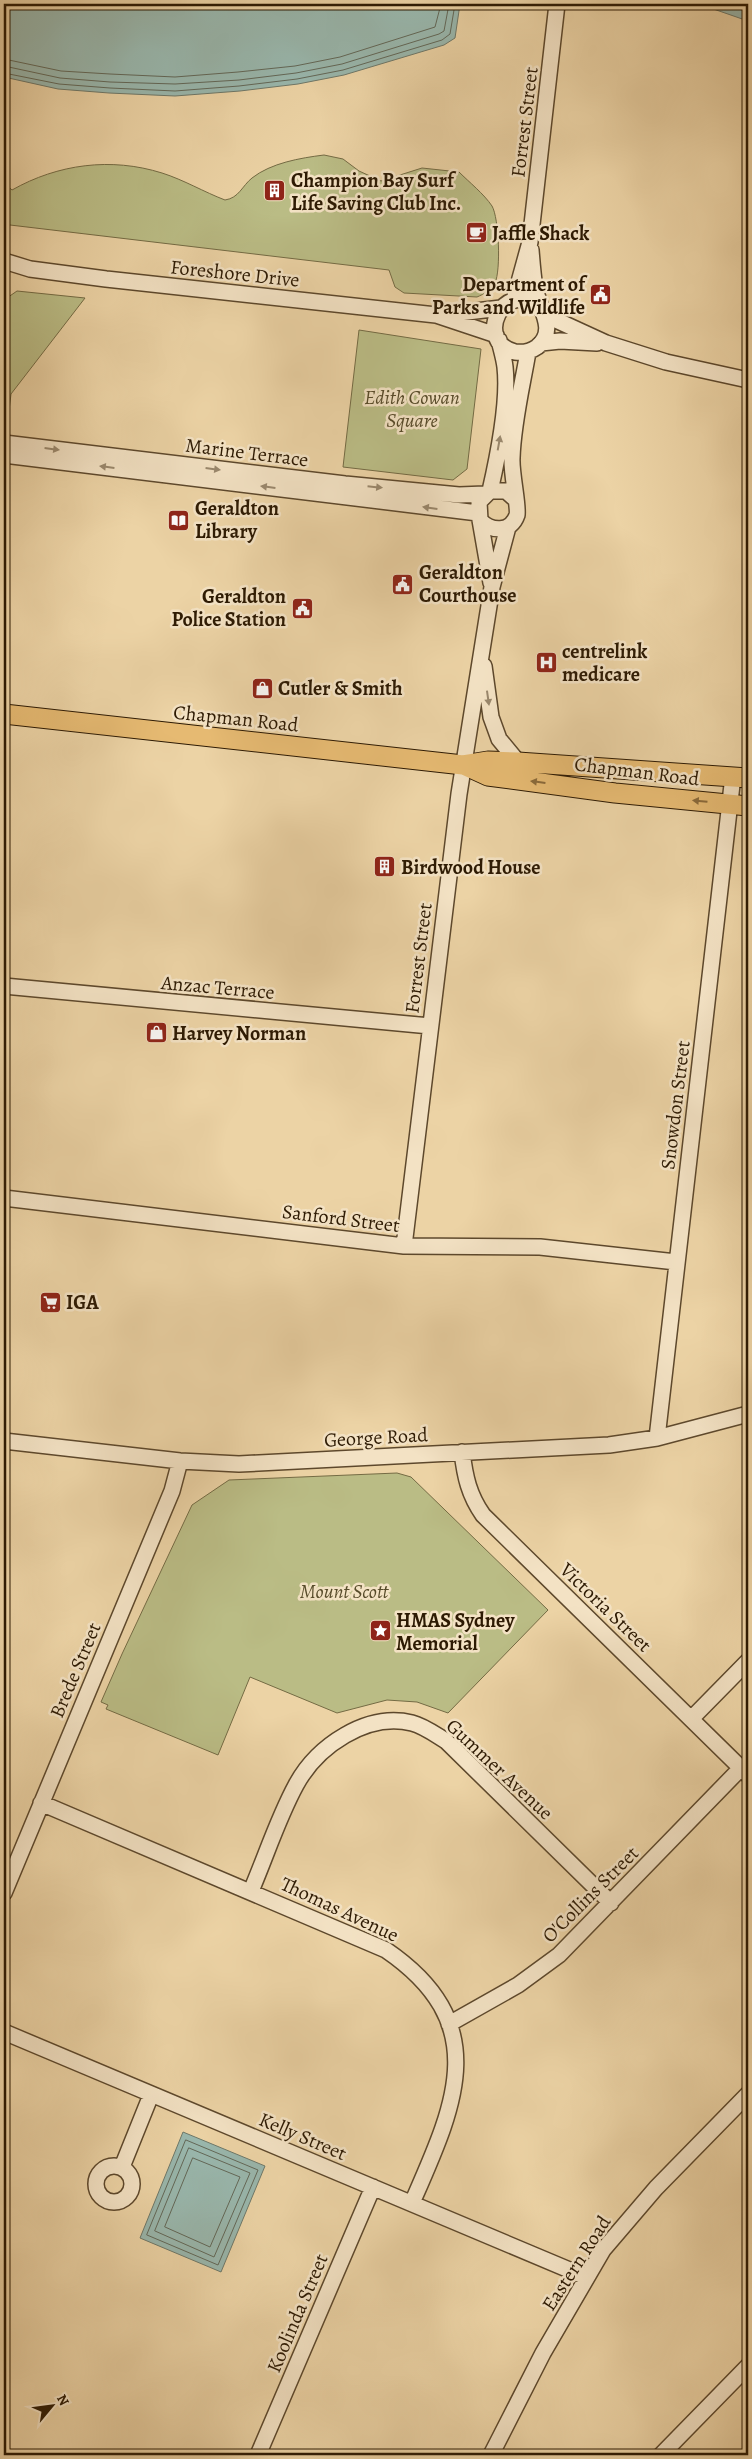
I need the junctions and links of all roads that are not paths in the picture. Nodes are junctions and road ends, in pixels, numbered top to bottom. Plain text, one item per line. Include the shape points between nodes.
1 (558, 5) edge
2 (530, 242) junction
3 (4, 261) edge
4 (30, 269) junction
5 (4, 272) edge
6 (507, 304) junction
7 (543, 312) junction
8 (436, 315) junction
9 (497, 337) junction
10 (541, 343) junction
11 (606, 343) junction
12 (528, 352) junction
13 (748, 380) edge
14 (4, 442) edge
15 (4, 455) edge
16 (487, 492) junction
17 (515, 499) junction
18 (479, 516) junction
19 (508, 527) junction
20 (492, 587) junction
21 (482, 650) junction
22 (4, 714) edge
23 (518, 762) junction
24 (463, 765) junction
25 (741, 777) edge
26 (740, 805) edge
27 (4, 986) edge
28 (430, 1026) junction
29 (4, 1198) edge
30 (404, 1246) junction
31 (676, 1262) junction
32 (748, 1414) edge
33 (657, 1438) junction
34 (4, 1441) edge
35 (462, 1452) junction
36 (180, 1461) junction
37 (748, 1661) edge
38 (692, 1718) junction
39 (745, 1772) edge
40 (41, 1803) junction
41 (252, 1891) junction
42 (4, 1893) edge
43 (611, 1903) junction
44 (449, 2024) junction
45 (4, 2032) edge
46 (748, 2094) edge
47 (151, 2095) junction
48 (122, 2168) dead end
49 (373, 2188) junction
50 (412, 2203) junction
51 (586, 2277) junction
52 (748, 2366) edge
53 (258, 2455) edge
54 (491, 2455) edge
55 (661, 2455) edge

1 - 2 street, Forrest Street
2 - 6 street, Forrest Street
2 - 7 street, Forrest Street via 535,287
3 - 4 street, Foreshore Drive
4 - 5 street, Foreshore Drive
4 - 8 street, Foreshore Drive
6 - 7 street via 529,301
6 - 8 street, Foreshore Drive
6 - 9 street via 495,322
7 - 10 street via 548,329
7 - 11 street
8 - 9 street, Foreshore Drive
9 - 12 street via 512,351
16 -> 9 street via 501,430 505,383 505,367
10 - 11 street
10 - 12 street
11 - 13 street via 666,362
12 - 17 street via 512,455
14 -> 16 street, Marine Terrace via 344,484 459,495
18 -> 15 street, Marine Terrace
16 - 17 street via 506,491
16 - 18 street via 479,502
17 - 19 street via 516,517
18 - 19 street via 484,524 496,529
18 - 20 street, Forrest Street
19 - 20 street, Forrest Street
20 - 21 street, Forrest Street
21 -> 23 street via 491,717 499,739
21 - 24 street, Forrest Street
22 - 24 main road, Chapman Road
23 - 24 main road, Chapman Road via 488,761
23 - 25 main road, Chapman Road
26 -> 24 main road, Chapman Road via 488,776
24 - 28 street, Forrest Street
25 - 26 street, Snowdon Street
26 - 31 street, Snowdon Street
27 - 28 street, Anzac Terrace
28 - 30 street, Forrest Street
29 - 30 street, Sanford Street
30 - 31 street, Sanford Street via 540,1247
31 - 33 street, Snowdon Street
32 - 33 street, George Road
33 - 35 street, George Road via 608,1445
34 - 36 street, George Road
35 - 36 street, George Road via 239,1464
35 - 38 street, Victoria Street via 465,1479 471,1497 483,1515
36 - 40 street, Brede Street via 172,1491
37 - 38 street
38 - 39 street, Victoria Street
39 - 43 street, O'Collins Street
40 - 41 street, Thomas Avenue
40 - 42 street, Brede Street
41 - 43 street, Gummer Avenue via 296,1784 312,1763 342,1736 371,1724 398,1721 414,1723 446,1741
41 - 44 street, Thomas Avenue via 386,1950 410,1966 436,1996
43 - 44 street, O'Collins Street via 539,1971
44 - 50 street, Thomas Avenue via 458,2063 455,2088 447,2119
45 - 47 street, Kelly Street
46 - 51 street, Eastern Road via 626,2222
47 - 48 street
47 - 49 street, Kelly Street
49 - 50 street, Kelly Street
49 - 53 street, Koolinda Street
50 - 51 street, Kelly Street
51 - 54 street, Eastern Road
52 - 55 street

